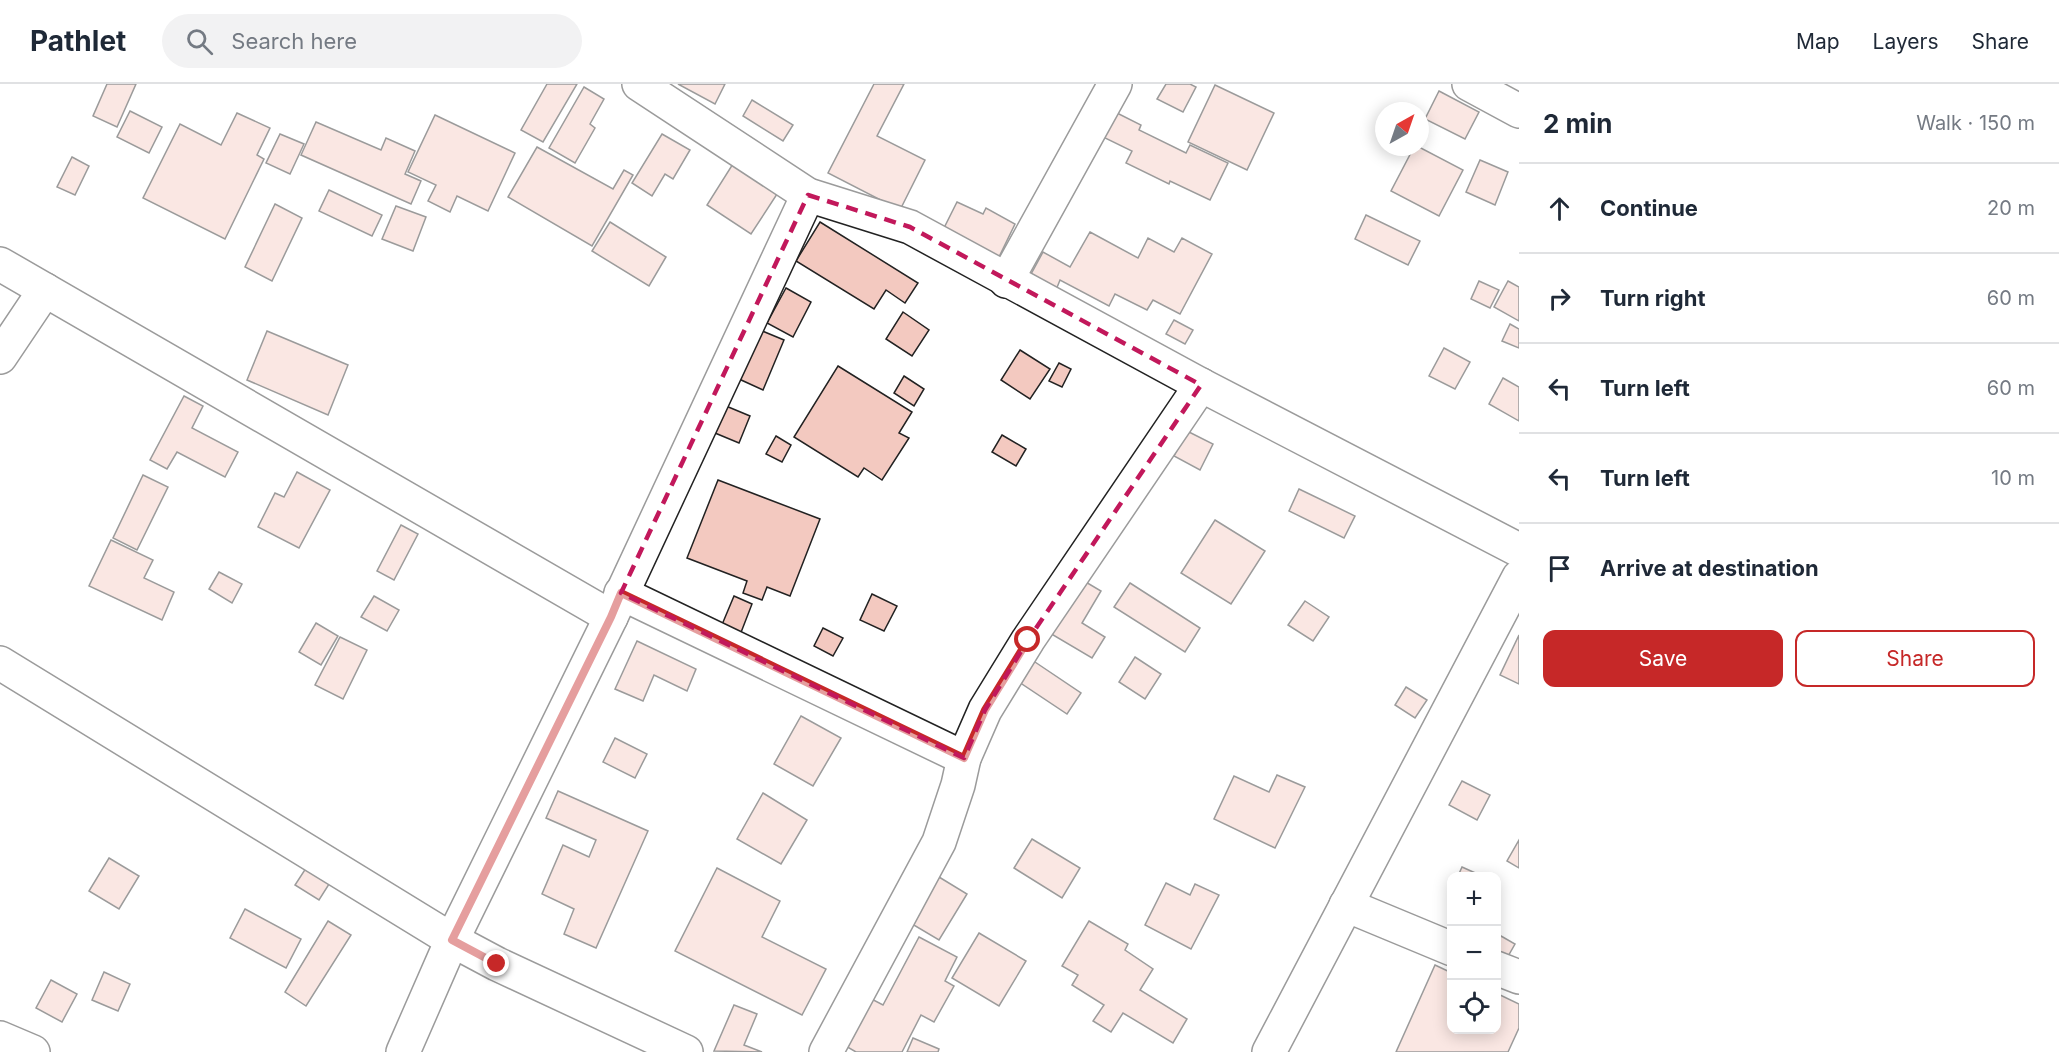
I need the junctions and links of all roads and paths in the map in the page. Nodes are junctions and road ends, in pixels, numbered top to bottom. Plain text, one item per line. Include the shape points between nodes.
1 (639, 84) edge
2 (1114, 84) edge
3 (1468, 84) edge
4 (1519, 111) edge
5 (808, 195) junction
6 (0, 264) edge
7 (1006, 281) junction
8 (45, 290) junction
9 (0, 357) edge
10 (1201, 385) junction
11 (1519, 550) edge
12 (1519, 577) edge
13 (616, 605) junction
14 (0, 663) edge
15 (964, 758) junction
16 (1346, 905) junction
17 (452, 940) junction
18 (1447, 947) edge
19 (1501, 970) edge
20 (1519, 978) edge
21 (0, 1038) edge
22 (33, 1052) edge
23 (403, 1052) edge
24 (686, 1052) edge
25 (826, 1052) edge
26 (1269, 1052) edge

1 - 5 street
2 - 7 street
3 - 4 street
5 - 7 street via 910,227
5 - 13 street
6 - 8 street
7 - 10 street
8 - 9 street
8 - 13 street
10 - 11 street
10 - 15 street via 1028,640 985,710
12 - 16 street
13 - 15 street
13 - 17 street
14 - 17 street
15 - 25 street via 939,843
16 - 18 street
16 - 26 street
17 - 23 street
17 - 24 street
19 - 20 street
21 - 22 street

